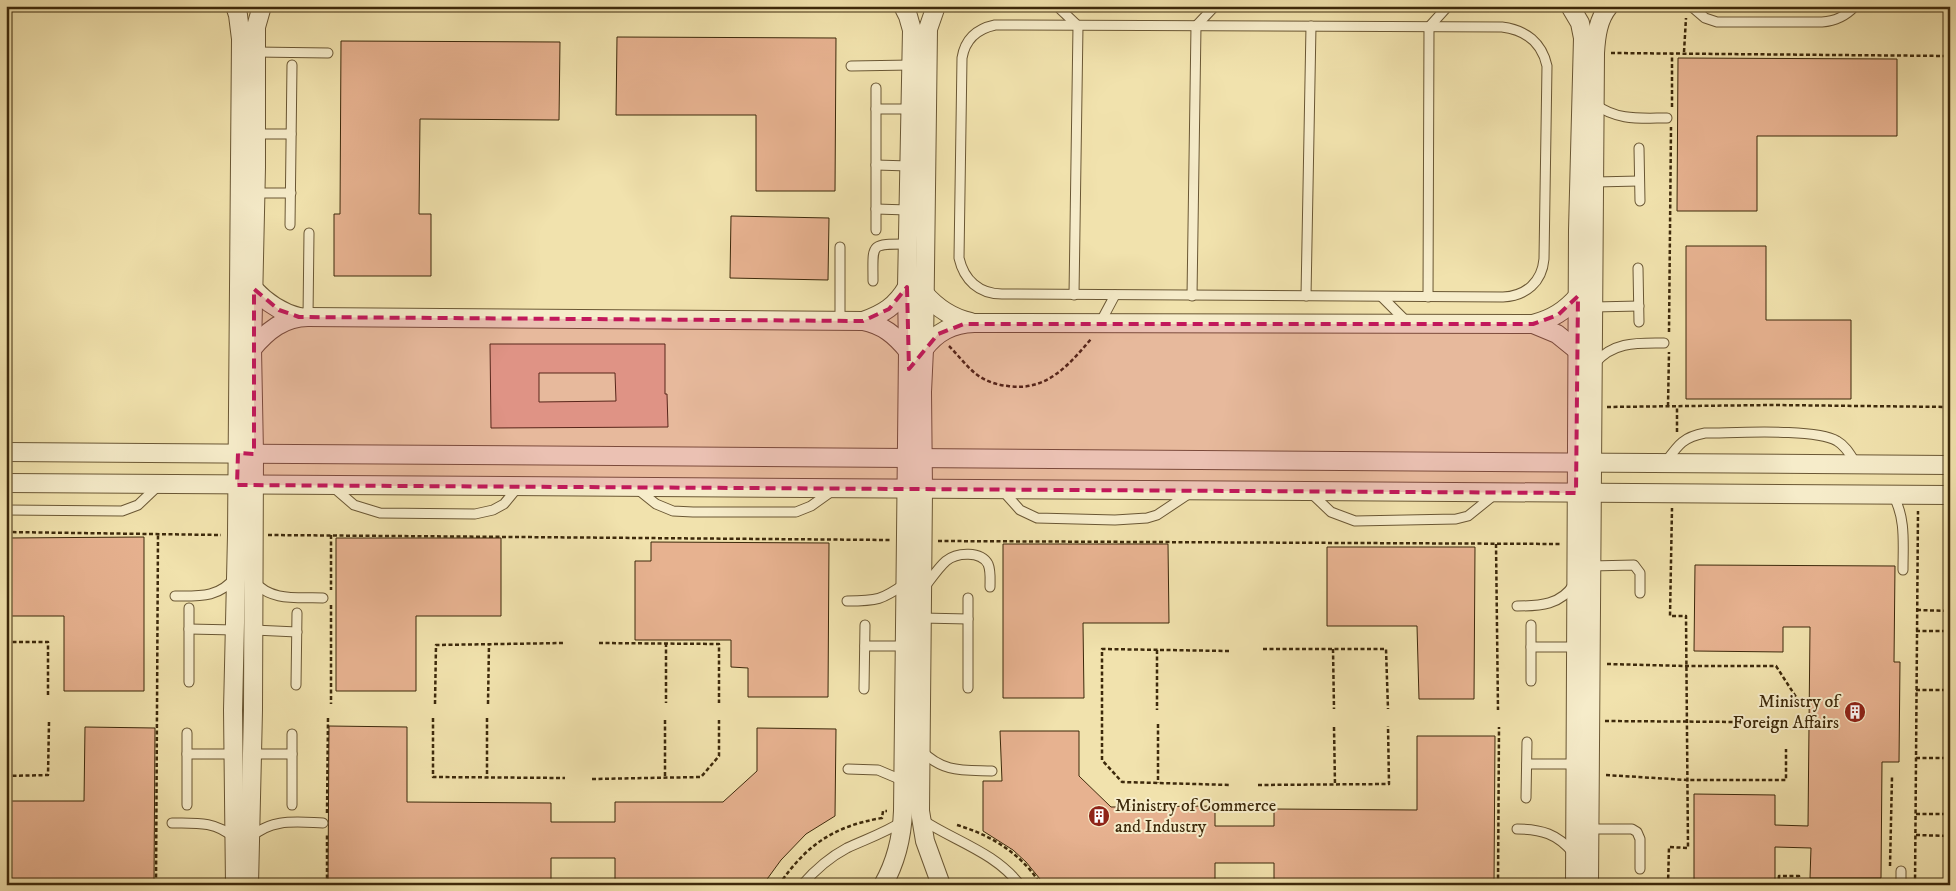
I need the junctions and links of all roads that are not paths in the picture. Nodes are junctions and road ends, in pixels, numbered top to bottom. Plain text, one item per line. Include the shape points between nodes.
1 (235, 6) edge
2 (262, 6) edge
3 (903, 6) edge
4 (936, 6) edge
5 (1057, 6) edge
6 (1215, 6) edge
7 (1448, 6) edge
8 (1570, 6) edge
9 (1609, 6) edge
10 (1691, 6) edge
11 (1854, 6) edge
12 (1078, 26) junction
13 (1196, 26) junction
14 (1311, 26) junction
15 (1429, 27) junction
16 (256, 52) junction
17 (328, 53) dead end
18 (292, 66) dead end
19 (851, 66) dead end
20 (911, 66) junction
21 (876, 88) dead end
22 (1595, 104) junction
23 (910, 108) junction
24 (876, 109) junction
25 (1670, 116) road end
26 (256, 134) junction
27 (291, 134) junction
28 (1639, 148) dead end
29 (876, 165) junction
30 (909, 166) junction
31 (1595, 182) junction
32 (1639, 182) junction
33 (256, 193) junction
34 (291, 193) junction
35 (1640, 201) dead end
36 (876, 209) junction
37 (908, 210) junction
38 (290, 225) dead end
39 (876, 230) dead end
40 (309, 233) dead end
41 (908, 244) junction
42 (840, 247) dead end
43 (1638, 268) dead end
44 (873, 281) dead end
45 (907, 287) junction
46 (254, 289) junction
47 (924, 293) junction
48 (1074, 295) junction
49 (1115, 295) junction
50 (1192, 296) junction
51 (1306, 296) junction
52 (1578, 296) junction
53 (1382, 297) junction
54 (1428, 297) junction
55 (1594, 306) junction
56 (1639, 306) junction
57 (303, 317) junction
58 (840, 320) junction
59 (863, 321) junction
60 (1639, 322) dead end
61 (974, 323) junction
62 (1102, 323) junction
63 (1409, 324) junction
64 (1533, 324) junction
65 (1667, 343) road end
66 (252, 349) junction
67 (916, 350) junction
68 (1578, 351) junction
69 (1593, 365) junction
70 (6, 452) edge
71 (246, 453) junction
72 (915, 458) junction
73 (1584, 463) junction
74 (1665, 463) junction
75 (1857, 465) junction
76 (1950, 465) edge
77 (6, 483) edge
78 (159, 485) junction
79 (246, 485) junction
80 (332, 486) junction
81 (518, 487) junction
82 (635, 488) junction
83 (833, 490) junction
84 (915, 490) junction
85 (1003, 490) junction
86 (1192, 491) junction
87 (1310, 492) junction
88 (1496, 492) junction
89 (1584, 493) junction
90 (1893, 495) junction
91 (1950, 496) edge
92 (6, 510) edge
93 (1591, 566) junction
94 (1903, 570) dead end
95 (244, 577) junction
96 (1576, 582) junction
97 (914, 586) junction
98 (990, 588) dead end
99 (1640, 593) dead end
100 (175, 596) dead end
101 (327, 596) road end
102 (968, 598) dead end
103 (847, 600) dead end
104 (1517, 606) dead end
105 (190, 608) dead end
106 (297, 613) dead end
107 (922, 618) junction
108 (968, 619) junction
109 (865, 624) dead end
110 (1531, 625) dead end
111 (189, 630) junction
112 (235, 630) junction
113 (252, 630) junction
114 (297, 632) junction
115 (865, 646) junction
116 (906, 646) junction
117 (1531, 647) junction
118 (1576, 647) junction
119 (1531, 681) dead end
120 (189, 682) dead end
121 (296, 685) dead end
122 (968, 688) dead end
123 (864, 689) dead end
124 (187, 733) dead end
125 (292, 734) dead end
126 (1527, 742) dead end
127 (921, 750) junction
128 (187, 754) junction
129 (234, 754) junction
130 (252, 754) junction
131 (292, 754) junction
132 (1527, 764) junction
133 (1575, 764) junction
134 (848, 769) dead end
135 (992, 771) dead end
136 (904, 780) junction
137 (1526, 798) dead end
138 (187, 805) dead end
139 (292, 805) dead end
140 (903, 816) junction
141 (921, 819) junction
142 (326, 821) road end
143 (172, 823) dead end
144 (1517, 828) dead end
145 (1590, 829) junction
146 (242, 838) junction
147 (1575, 855) junction
148 (1640, 869) dead end
149 (1901, 871) dead end
150 (236, 885) edge
151 (249, 885) edge
152 (802, 885) edge
153 (883, 885) edge
154 (941, 885) edge
155 (1020, 885) edge
156 (1575, 885) edge
157 (1589, 885) edge
158 (1901, 885) edge

1 - 71 street via 241,39
2 - 16 street via 256,27
3 - 20 street via 912,30
4 - 47 street via 928,29
5 - 12 lane
6 - 13 lane
7 - 15 lane
8 - 52 street via 1580,23 1582,38
9 - 22 street via 1596,37
10 - 11 lane via 1705,18 1717,22 1837,20
12 - 13 lane
12 - 48 lane
12 - 48 lane via 988,27 976,33 966,44 962,58 959,258 964,275 977,288 993,294
13 - 14 lane
13 - 50 lane
14 - 15 lane
14 - 51 lane
15 - 54 lane
15 - 54 lane via 1502,27 1520,31 1540,48 1547,66 1544,259 1540,274 1531,287 1511,297
16 - 17 lane
16 - 26 street
18 - 27 lane
19 - 20 lane
20 - 23 street
21 - 24 lane
22 - 25 lane via 1608,113 1623,117
22 - 31 street
23 - 24 lane
23 - 30 street
24 - 29 lane
26 - 27 lane
26 - 33 street
27 - 34 lane
28 - 32 lane
29 - 30 lane
29 - 36 lane
30 - 37 street
31 - 32 lane
31 - 55 street
32 - 35 lane
33 - 34 lane
33 - 46 street
34 - 38 lane
36 - 37 lane
36 - 39 lane
37 - 41 street
40 - 57 lane
41 - 44 lane via 876,247
41 - 45 street
42 - 58 lane
43 - 56 lane
45 - 59 street via 889,309
45 - 67 street
46 - 57 street via 278,310
46 - 66 street
47 - 61 street via 946,313
47 - 67 street
48 - 49 lane
49 - 50 lane
49 - 62 lane
50 - 51 lane
51 - 53 lane
52 - 64 street via 1558,315
52 - 68 street
53 - 54 lane
53 - 63 lane
55 - 56 lane
55 - 69 street
56 - 60 lane
57 - 58 street
57 - 66 street via 288,320 269,331
58 - 59 street
59 - 67 street via 888,330
61 - 62 street
61 - 67 street via 955,326
62 - 63 street
63 - 64 street
64 - 68 street via 1557,334
65 - 69 lane via 1619,345
66 - 71 street
67 - 72 street via 922,392
68 - 73 street
69 - 73 street via 1593,407
70 - 71 street
71 - 72 street
71 - 79 street
72 - 73 street
72 - 84 street
73 - 74 street
73 - 89 street
74 - 75 street
74 - 75 lane via 1682,441 1693,435 1818,434 1839,441
75 - 76 street
77 - 78 street
78 - 79 street
78 - 92 lane via 138,505 122,511
79 - 80 street
79 - 95 street
80 - 81 street
80 - 81 lane via 354,505 380,513 475,514 504,504
81 - 82 street
82 - 83 street
82 - 83 lane via 656,504 693,512 796,512 811,506
83 - 84 street
84 - 85 street
84 - 97 street
85 - 86 street
85 - 86 lane via 1020,510 1037,518 1115,520 1157,515
86 - 87 street
87 - 88 street
87 - 88 lane via 1330,512 1355,521 1456,520 1468,516
88 - 89 street
89 - 90 street
89 - 93 street
89 - 96 street via 1576,544
90 - 91 street
90 - 94 lane via 1903,521
93 - 99 lane via 1634,565 1640,573
93 - 145 street
95 - 100 lane via 204,596
95 - 101 lane via 281,597
95 - 112 street
95 - 113 street
96 - 104 lane via 1553,602
96 - 118 street
97 - 98 lane via 944,562 966,555 981,557 987,563
97 - 103 lane via 878,600
97 - 107 street
97 - 116 street
102 - 108 lane
105 - 111 lane
106 - 114 lane
107 - 108 lane
107 - 127 street
108 - 122 lane
109 - 115 lane
110 - 117 lane
111 - 112 lane
111 - 120 lane
112 - 129 street
113 - 114 lane
113 - 130 street
114 - 121 lane
115 - 116 lane
115 - 123 lane
116 - 136 street
117 - 118 lane
117 - 119 lane
118 - 133 street
124 - 128 lane
125 - 131 lane
126 - 132 lane
127 - 135 lane via 934,762 952,770
127 - 141 street
128 - 129 lane
128 - 138 lane
129 - 146 street
130 - 131 lane
130 - 146 street
131 - 139 lane
132 - 133 lane
132 - 137 lane
133 - 147 street
134 - 136 lane via 878,770
136 - 140 street
140 - 152 lane via 880,835 827,860
140 - 153 street via 894,863
141 - 154 street via 931,862
141 - 155 lane via 990,856
142 - 146 lane via 280,822
143 - 146 lane via 213,825
144 - 147 lane via 1548,833
145 - 148 lane via 1632,829 1637,832
145 - 157 street
146 - 150 street
146 - 151 street
147 - 156 street
149 - 158 lane

